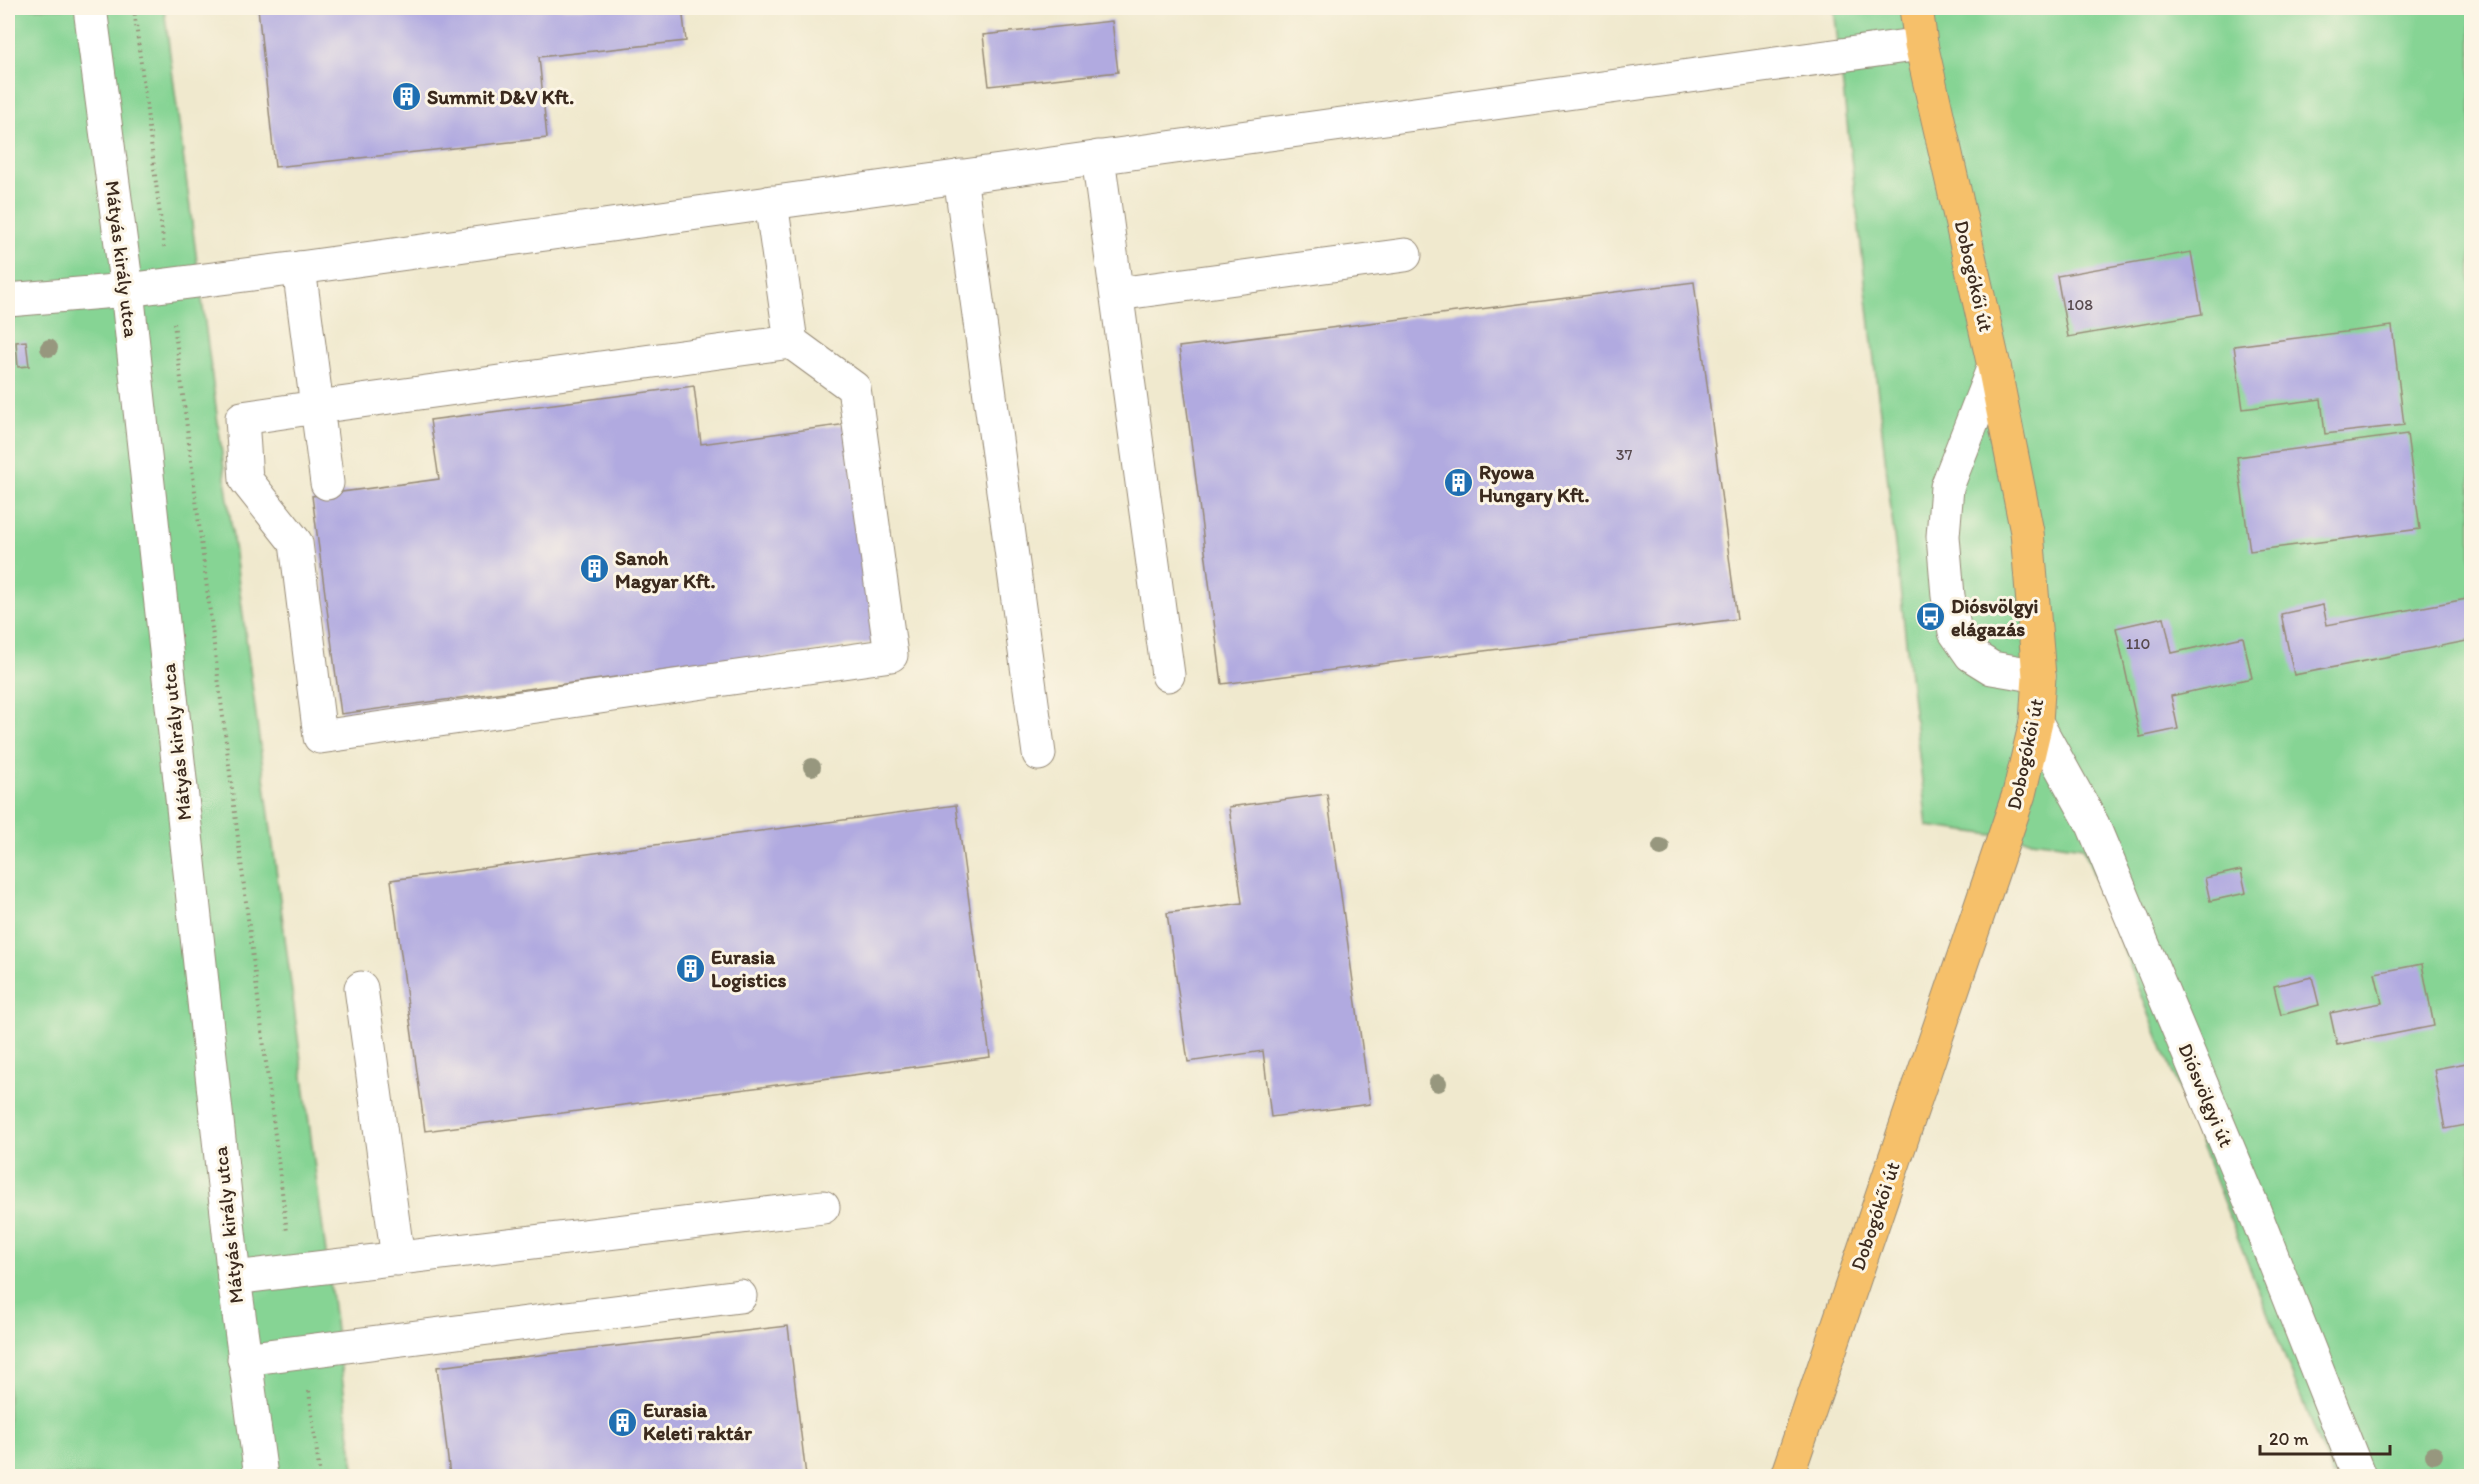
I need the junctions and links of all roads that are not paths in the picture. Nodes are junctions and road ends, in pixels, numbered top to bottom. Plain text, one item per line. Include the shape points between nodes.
1 (90, 8) edge
2 (1916, 8) edge
3 (1921, 44) junction
4 (1098, 157) junction
5 (960, 176) junction
6 (771, 202) junction
7 (1405, 255) dead end
8 (299, 267) junction
9 (127, 290) junction
10 (1117, 294) junction
11 (8, 300) edge
12 (791, 342) junction
13 (1994, 366) junction
14 (317, 407) junction
15 (327, 483) dead end
16 (1168, 675) dead end
17 (2039, 676) junction
18 (2036, 722) junction
19 (1040, 754) dead end
20 (361, 988) dead end
21 (823, 1207) dead end
22 (398, 1258) junction
23 (234, 1278) junction
24 (740, 1296) dead end
25 (244, 1359) junction
26 (261, 1476) edge
27 (1787, 1476) edge
28 (2359, 1476) edge

1 - 9 street, Mátyás király utca
2 - 3 main road, Dobogókői út
3 - 4 street
3 - 13 main road, Dobogókői út
4 - 5 street
4 - 10 street
5 - 6 street
5 - 19 street
6 - 8 street
6 - 12 street
7 - 10 street
8 - 9 street
8 - 14 street
9 - 11 street
9 - 23 street, Mátyás király utca
10 - 16 street
12 - 14 street
12 - 14 street via 854,388 891,655 320,737 296,543 246,480 242,418
13 - 17 main road, Dobogókői út via 2027,532
13 - 17 street via 1947,487 1943,536 1948,596 1955,632 1971,655 1992,668
14 - 15 street
17 - 18 main road, Dobogókői út
18 - 27 main road, Dobogókői út via 2019,794
18 - 28 street, Diósvölgyi út via 2093,825 2252,1205
20 - 22 street
21 - 22 street
22 - 23 street
23 - 25 street, Mátyás király utca
24 - 25 street
25 - 26 street, Mátyás király utca

